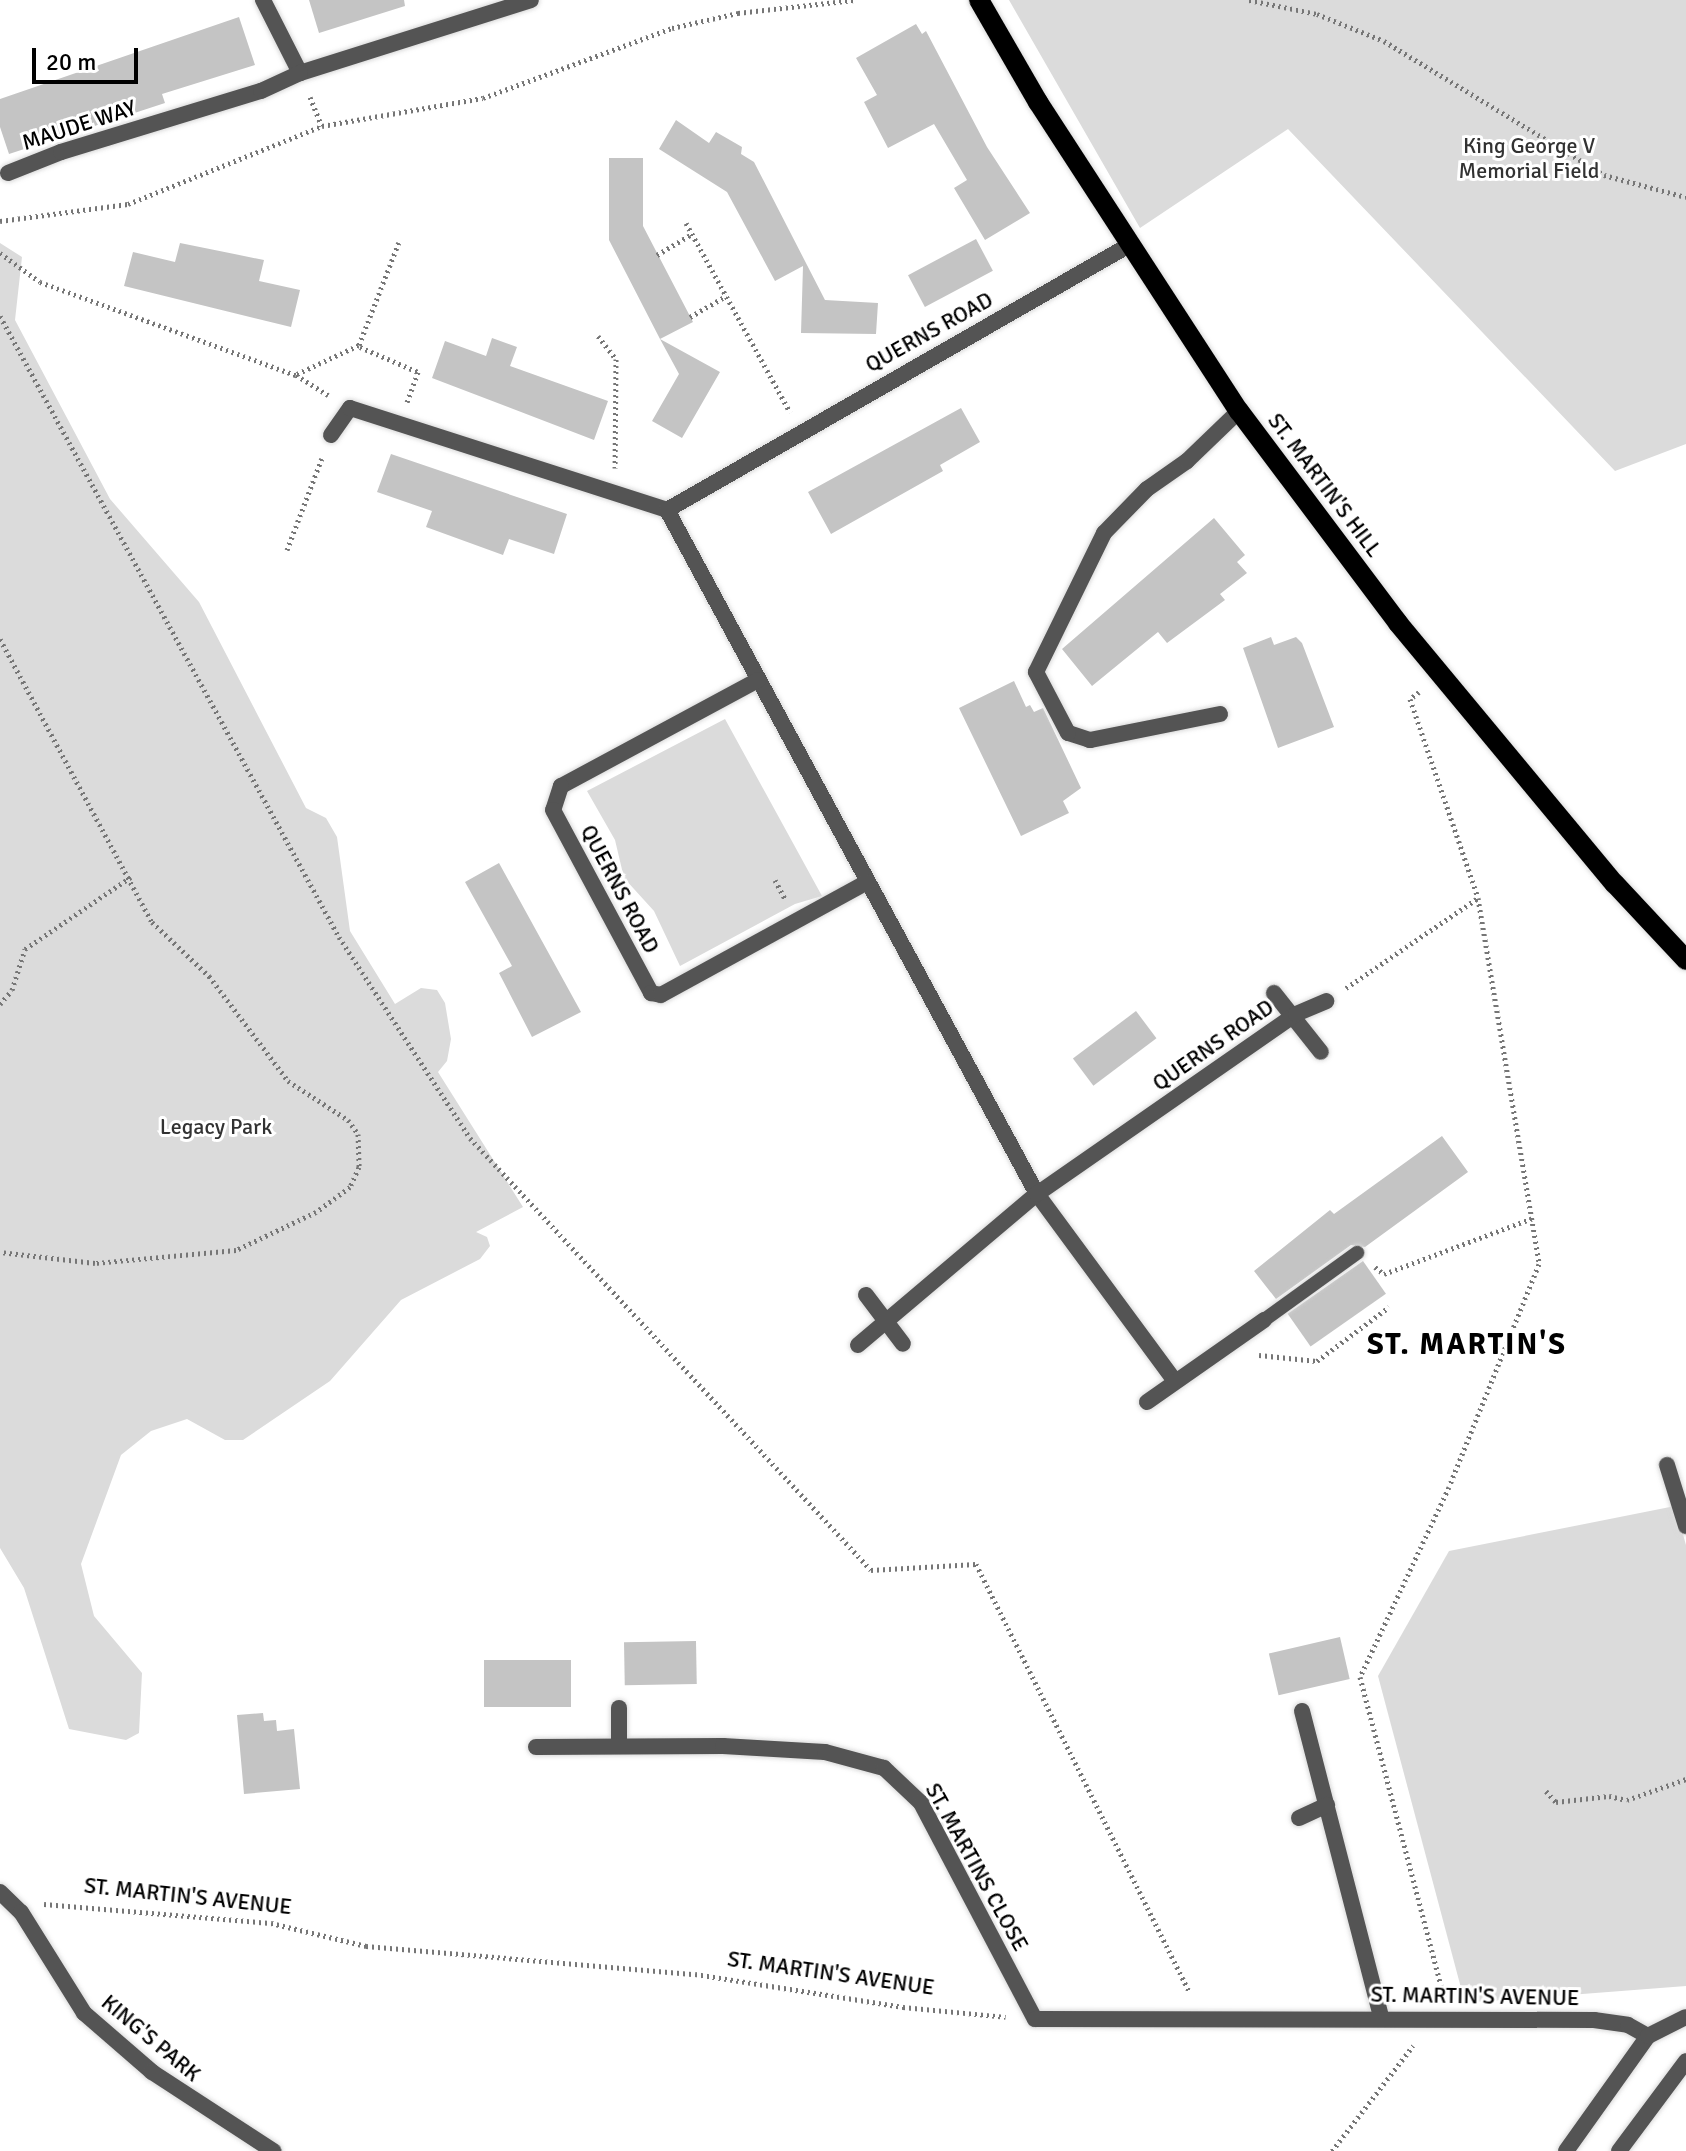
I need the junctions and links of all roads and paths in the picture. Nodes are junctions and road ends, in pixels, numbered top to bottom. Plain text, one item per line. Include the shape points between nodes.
1 (263, 0) edge
2 (531, 0) edge
3 (854, 0) edge
4 (979, 0) edge
5 (1249, 0) edge
6 (846, 1) edge
7 (300, 73) junction
8 (8, 173) dead end
9 (1686, 197) edge
10 (0, 221) edge
11 (686, 223) dead end
12 (692, 234) junction
13 (399, 242) dead end
14 (1131, 244) junction
15 (0, 253) edge
16 (657, 255) dead end
17 (726, 296) junction
18 (0, 316) edge
19 (690, 317) dead end
20 (598, 336) dead end
21 (360, 347) dead end
22 (296, 375) junction
23 (350, 408) junction
24 (1239, 411) junction
25 (399, 424) junction
26 (801, 430) junction
27 (331, 435) joint
28 (615, 493) junction
29 (667, 510) junction
30 (287, 550) dead end
31 (0, 639) edge
32 (758, 680) junction
33 (1410, 699) dead end
34 (1220, 714) dead end
35 (131, 877) junction
36 (867, 882) junction
37 (1478, 898) junction
38 (1686, 960) edge
39 (1274, 993) dead end
40 (1326, 1001) joint
41 (0, 1004) edge
42 (1296, 1014) junction
43 (1321, 1052) dead end
44 (1037, 1194) junction
45 (1533, 1218) junction
46 (0, 1252) edge
47 (1357, 1253) joint
48 (866, 1295) dead end
49 (1389, 1307) dead end
50 (1264, 1320) joint
51 (887, 1323) junction
52 (903, 1344) dead end
53 (1233, 1344) junction
54 (858, 1345) dead end
55 (1174, 1380) junction
56 (1147, 1402) dead end
57 (1667, 1465) dead end
58 (1686, 1526) edge
59 (619, 1708) dead end
60 (1302, 1711) dead end
61 (619, 1745) junction
62 (536, 1747) dead end
63 (1686, 1779) edge
64 (1546, 1791) dead end
65 (1327, 1805) junction
66 (1299, 1818) dead end
67 (5, 1896) edge
68 (1201, 2016) junction
69 (1381, 2016) junction
70 (1442, 2017) junction
71 (1686, 2017) edge
72 (1035, 2019) junction
73 (1648, 2036) junction
74 (1686, 2061) edge
75 (273, 2151) edge
76 (1332, 2151) edge
77 (1566, 2151) edge
78 (1619, 2151) edge

1 - 7 street
2 - 7 street, MAUDE WAY
3 - 6 path
4 - 14 main road, ST. MARTIN'S HILL
5 - 9 path via 1317,14 1384,41 1604,175
6 - 10 path via 738,13 672,28 483,98 367,116 293,135 182,186 128,204
7 - 8 street, MAUDE WAY via 261,91
11 - 12 path
12 - 16 path
12 - 17 path
13 - 22 path via 359,345
14 - 24 main road, ST. MARTIN'S HILL
14 - 26 street, QUERNS ROAD
15 - 22 path via 40,282
17 - 19 path
17 - 26 path
18 - 68 path via 339,937 470,1138 871,1570 976,1564
20 - 28 path via 616,359
21 - 25 path via 418,372
22 - 23 path
23 - 25 street
23 - 27 street
24 - 34 street via 1104,533 1036,672 1068,733 1090,740
24 - 38 main road, ST. MARTIN'S HILL via 1398,623 1615,884
25 - 28 street
26 - 29 street, QUERNS ROAD
27 - 30 path
28 - 29 street
29 - 32 street
31 - 35 path
32 - 36 street
32 - 36 street, QUERNS ROAD via 561,786 553,810 651,993 661,995
33 - 37 path
35 - 41 path via 25,949 12,990
35 - 46 path via 161,935 209,976 288,1081 348,1120 358,1134 359,1167 350,1187 316,1212 236,1250 95,1263
36 - 44 street
37 - 40 path
37 - 45 path
39 - 42 street, QUERNS ROAD
40 - 42 street, QUERNS ROAD
42 - 43 street, QUERNS ROAD
42 - 44 street, QUERNS ROAD
44 - 51 street, QUERNS ROAD
44 - 55 street
45 - 47 path via 1384,1274
45 - 70 path via 1539,1264 1449,1487 1360,1677
47 - 50 lane
48 - 51 street
49 - 53 path via 1317,1361 1251,1354
50 - 53 street
51 - 52 street
51 - 54 street, QUERNS ROAD
53 - 55 street
55 - 56 street
57 - 58 street
59 - 61 street
60 - 65 street
61 - 62 street, ST. MARTINS CLOSE
61 - 72 street, ST. MARTINS CLOSE via 846,1754 884,1768 921,1803
63 - 64 path via 1627,1800 1609,1796 1556,1802
65 - 66 street
65 - 69 street
67 - 72 path, ST. MARTIN'S AVENUE via 271,1923 366,1946 695,1974 903,2007
67 - 75 street, KING'S PARK via 84,2013 152,2072
68 - 69 street, ST. MARTIN'S AVENUE
68 - 72 street, ST. MARTIN'S AVENUE
69 - 70 street, ST. MARTIN'S AVENUE
70 - 73 street, ST. MARTIN'S AVENUE via 1612,2021
70 - 76 path
71 - 73 street
73 - 77 street
74 - 78 street

